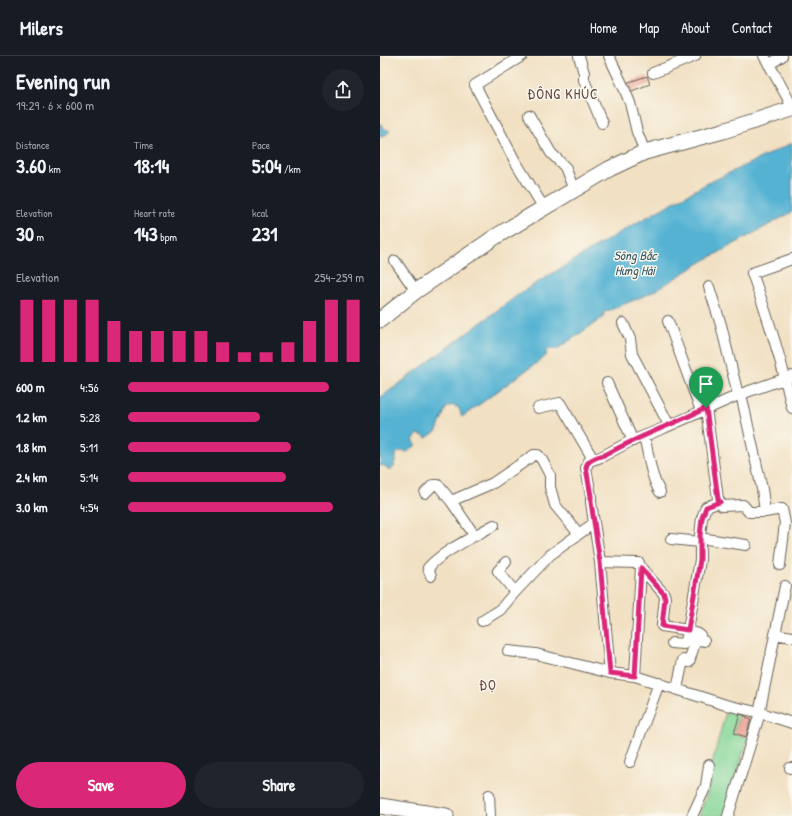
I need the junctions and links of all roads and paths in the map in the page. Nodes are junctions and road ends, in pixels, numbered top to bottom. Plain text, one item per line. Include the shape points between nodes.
1 (522, 56) edge
2 (578, 56) edge
3 (609, 56) edge
4 (695, 56) edge
5 (782, 56) edge
6 (766, 60) edge
7 (654, 74) dead end
8 (792, 107) edge
9 (529, 115) dead end
10 (602, 123) dead end
11 (645, 152) junction
12 (574, 190) junction
13 (544, 208) junction
14 (792, 258) edge
15 (395, 261) dead end
16 (709, 287) dead end
17 (416, 291) junction
18 (380, 320) edge
19 (668, 321) dead end
20 (623, 323) dead end
21 (789, 377) edge
22 (607, 383) dead end
23 (739, 394) junction
24 (538, 408) dead end
25 (792, 408) edge
26 (704, 410) junction
27 (669, 426) junction
28 (644, 436) junction
29 (633, 440) junction
30 (593, 459) junction
31 (660, 492) dead end
32 (424, 493) dead end
33 (451, 501) junction
34 (720, 502) junction
35 (765, 512) junction
36 (594, 523) junction
37 (789, 523) edge
38 (494, 525) dead end
39 (579, 534) junction
40 (475, 536) junction
41 (671, 539) dead end
42 (700, 540) junction
43 (746, 545) dead end
44 (506, 562) dead end
45 (600, 562) junction
46 (780, 566) dead end
47 (641, 568) junction
48 (431, 576) dead end
49 (785, 586) dead end
50 (515, 592) junction
51 (482, 621) dead end
52 (688, 630) junction
53 (775, 634) junction
54 (792, 637) edge
55 (672, 643) dead end
56 (508, 651) dead end
57 (614, 670) junction
58 (635, 676) junction
59 (659, 683) junction
60 (677, 689) junction
61 (758, 712) junction
62 (792, 723) edge
63 (630, 762) dead end
64 (709, 765) dead end
65 (489, 795) dead end
66 (380, 806) edge
67 (446, 816) edge
68 (490, 816) edge
69 (692, 816) edge
70 (728, 816) edge

1 - 13 street via 475,85 515,161
2 - 10 street via 584,80
3 - 11 street via 630,103
4 - 7 street
5 - 6 street
6 - 8 street
8 - 11 street
9 - 12 street via 551,153 564,167
11 - 12 street
12 - 13 street
13 - 17 street via 495,237
14 - 21 street via 752,273
15 - 17 street
16 - 23 street
17 - 18 street
19 - 26 street
20 - 27 street via 632,354
21 - 23 street
21 - 25 street
22 - 29 street
23 - 26 street
23 - 35 street via 762,489
24 - 30 street via 560,402
26 - 27 street
26 - 34 street
27 - 28 street
28 - 29 street
28 - 31 street via 655,484
29 - 30 street
30 - 36 street via 586,468
32 - 33 street via 433,485 438,485
33 - 39 street via 493,482 534,455 538,455 550,475 555,505
33 - 40 street
34 - 35 street via 722,506 743,505 749,512
34 - 42 street via 706,507
35 - 37 street via 782,509
36 - 39 street
36 - 45 street
37 - 46 street
38 - 40 street
39 - 50 street via 550,555
40 - 48 street via 432,564 428,568
41 - 42 street
42 - 43 street
42 - 52 street via 700,560
44 - 50 street via 498,571
45 - 47 street via 639,563
45 - 57 street
47 - 52 street via 664,594 662,626
47 - 58 street
49 - 53 street
50 - 51 street via 500,610
52 - 55 street via 684,644
52 - 60 street via 702,638 696,639 689,662 683,660
53 - 54 street
53 - 61 street
56 - 57 street
57 - 58 street
58 - 59 street
59 - 60 street
59 - 63 street
60 - 61 street via 726,705
61 - 62 street
61 - 70 street
64 - 69 street via 706,786
65 - 68 street
66 - 67 street

